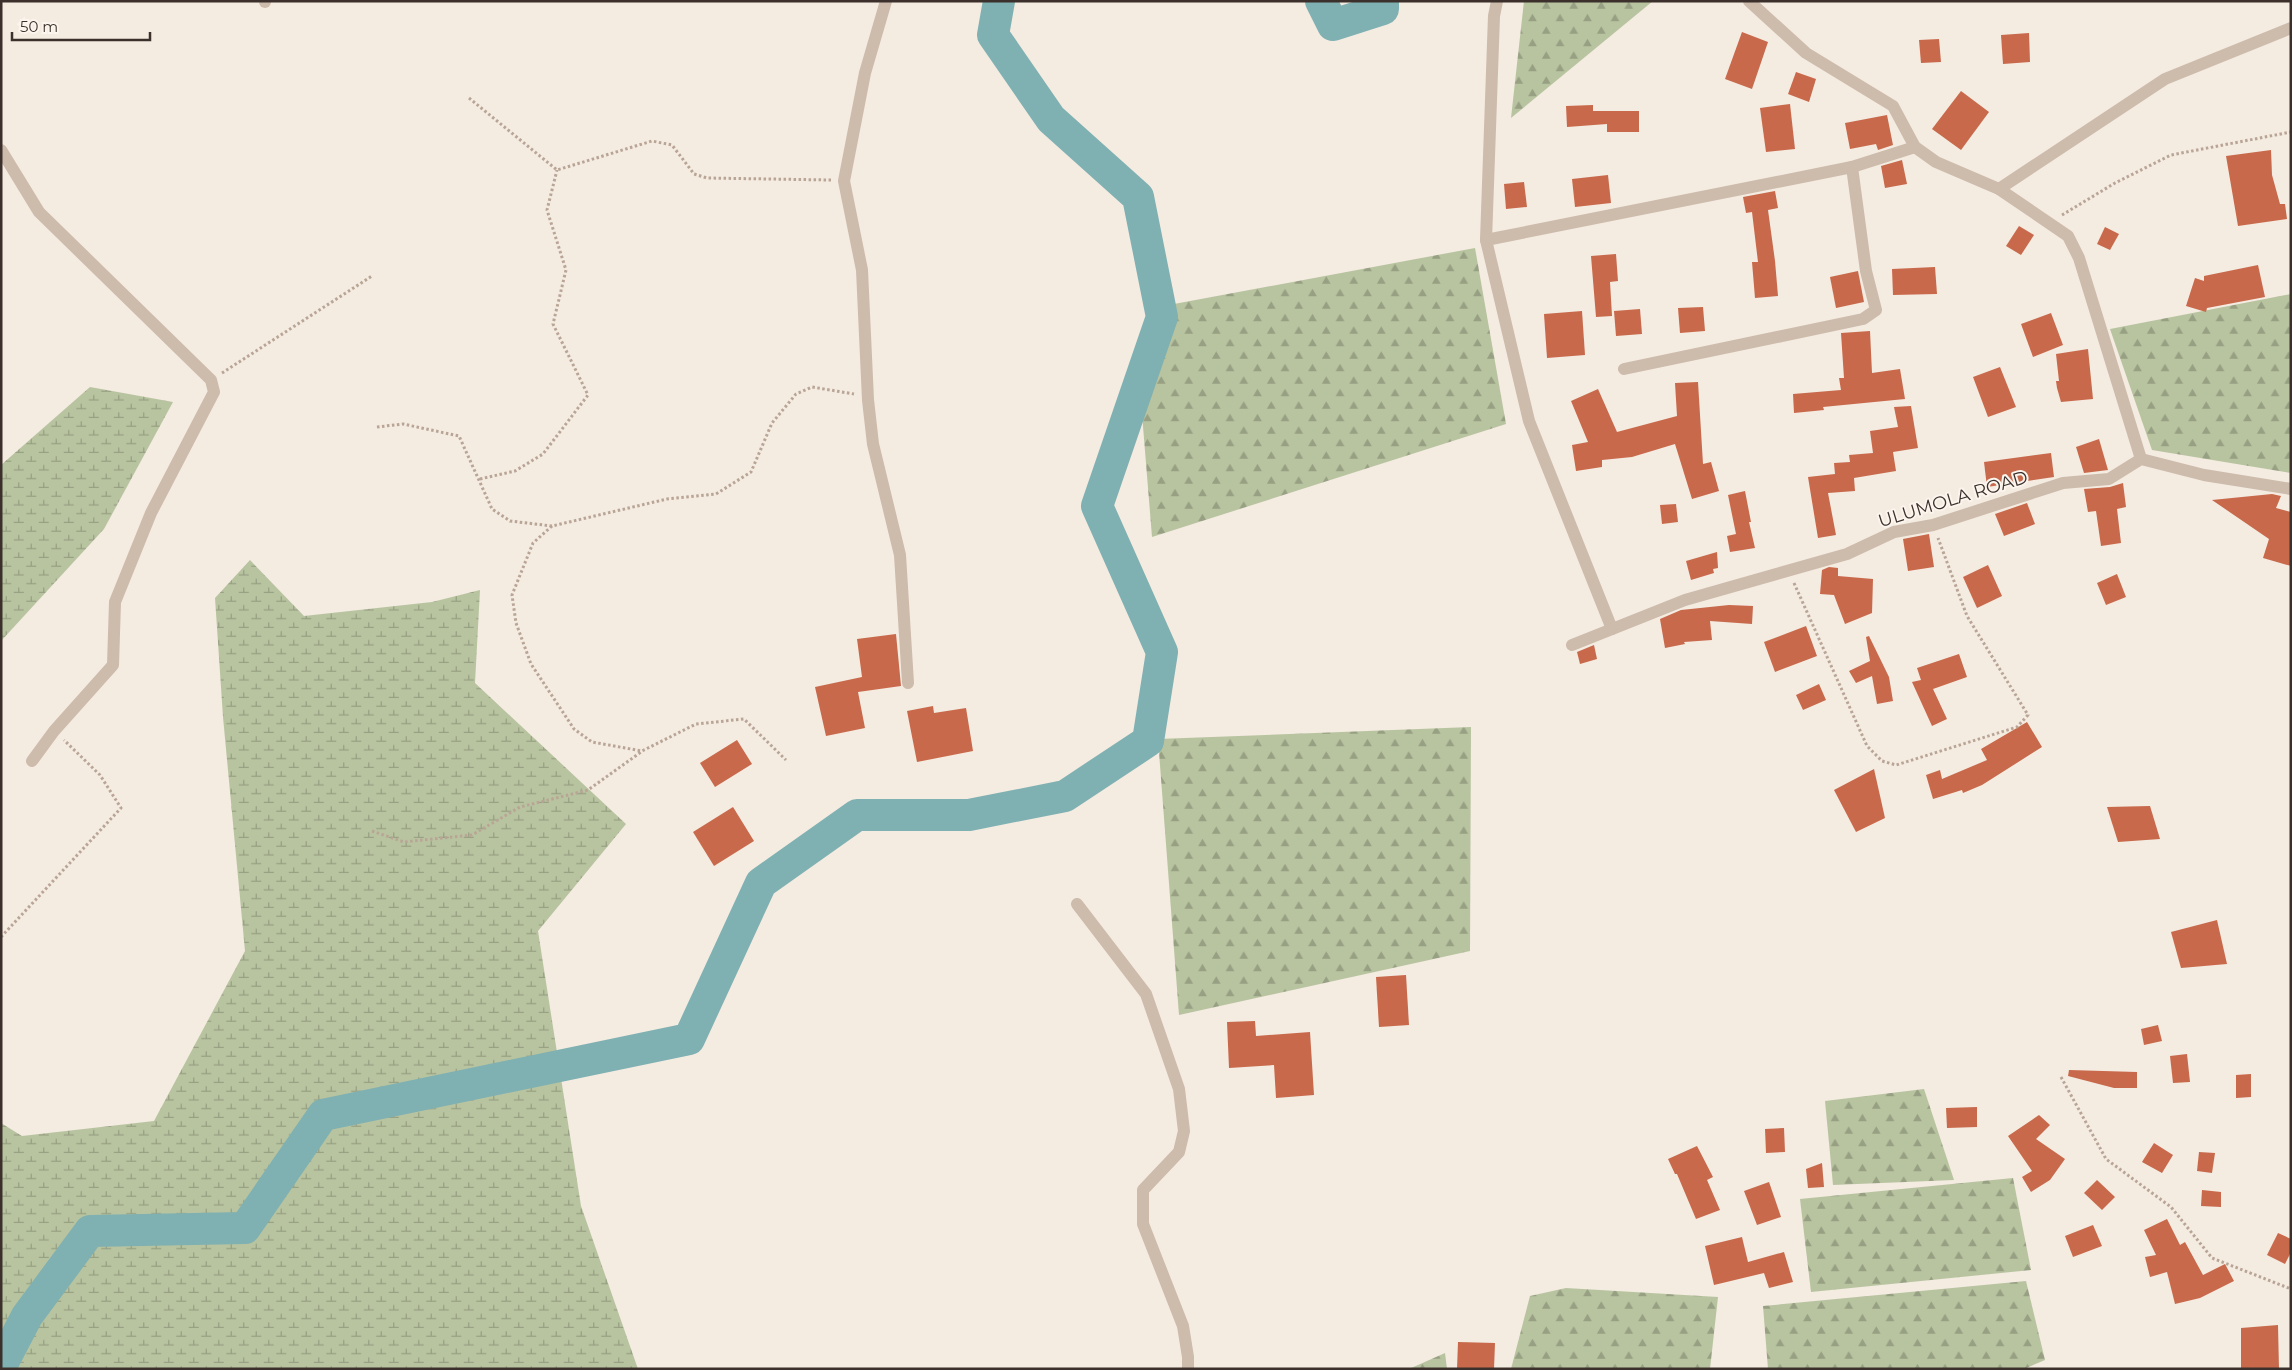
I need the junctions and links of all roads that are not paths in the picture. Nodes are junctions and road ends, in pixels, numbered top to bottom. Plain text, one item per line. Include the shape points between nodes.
1 (886, 1) edge
2 (1497, 1) edge
3 (1749, 1) edge
4 (2291, 28) edge
5 (1916, 147) junction
6 (1, 150) edge
7 (1852, 167) junction
8 (1999, 189) junction
9 (1486, 240) junction
10 (1624, 369) dead end
11 (2141, 459) junction
12 (2291, 489) edge
13 (1612, 629) junction
14 (1572, 645) dead end
15 (908, 683) dead end
16 (32, 761) dead end
17 (1077, 904) dead end
18 (1188, 1369) edge

1 - 15 street via 865,72 844,181 862,270 873,444 900,555
2 - 9 street
3 - 5 street via 1806,54 1893,106
4 - 8 street via 2165,79
5 - 7 street
5 - 8 street via 1936,162
6 - 16 street via 39,212 211,380 214,392 150,512 115,602 113,665 54,731
7 - 9 street
7 - 10 street via 1866,271 1876,310 1863,319
8 - 11 street via 2068,236 2079,258
9 - 13 street via 1529,421
11 - 12 street via 2204,476
11 - 13 street, ULUMOLA ROAD via 2109,479 2063,483 1933,525 1894,532 1847,554 1685,600
13 - 14 street, ULUMOLA ROAD
17 - 18 street via 1146,994 1179,1089 1184,1131 1179,1152 1143,1190 1143,1224 1183,1326

